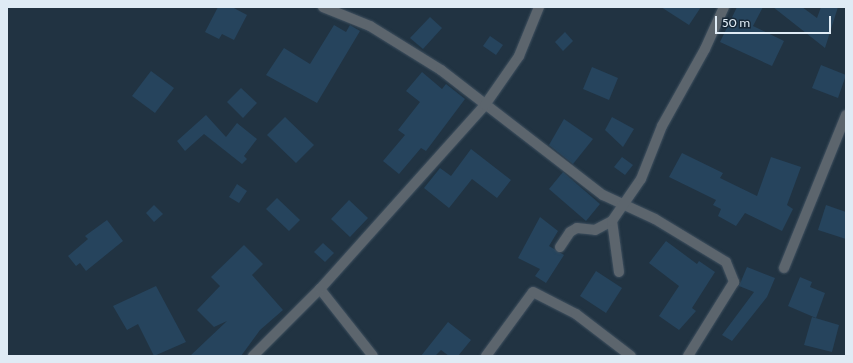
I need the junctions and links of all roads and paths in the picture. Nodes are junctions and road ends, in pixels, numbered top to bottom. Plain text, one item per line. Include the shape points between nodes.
1 (323, 7) edge
2 (538, 7) edge
3 (724, 7) edge
4 (485, 105) junction
5 (846, 115) edge
6 (626, 204) junction
7 (612, 221) junction
8 (560, 247) dead end
9 (784, 268) dead end
10 (619, 272) dead end
11 (320, 290) junction
12 (253, 356) edge
13 (373, 356) edge
14 (486, 356) edge
15 (631, 356) edge
16 (688, 356) edge

1 - 4 street via 370,26 441,70
2 - 4 street via 519,56
3 - 6 street via 705,49 662,126 641,179
4 - 6 street via 603,195 614,202
4 - 11 street
5 - 9 street
6 - 7 street
6 - 16 street via 726,262 734,282
7 - 8 street via 595,230 577,228 570,232
7 - 10 street
11 - 12 street
11 - 13 street
14 - 15 street via 533,292 576,314

